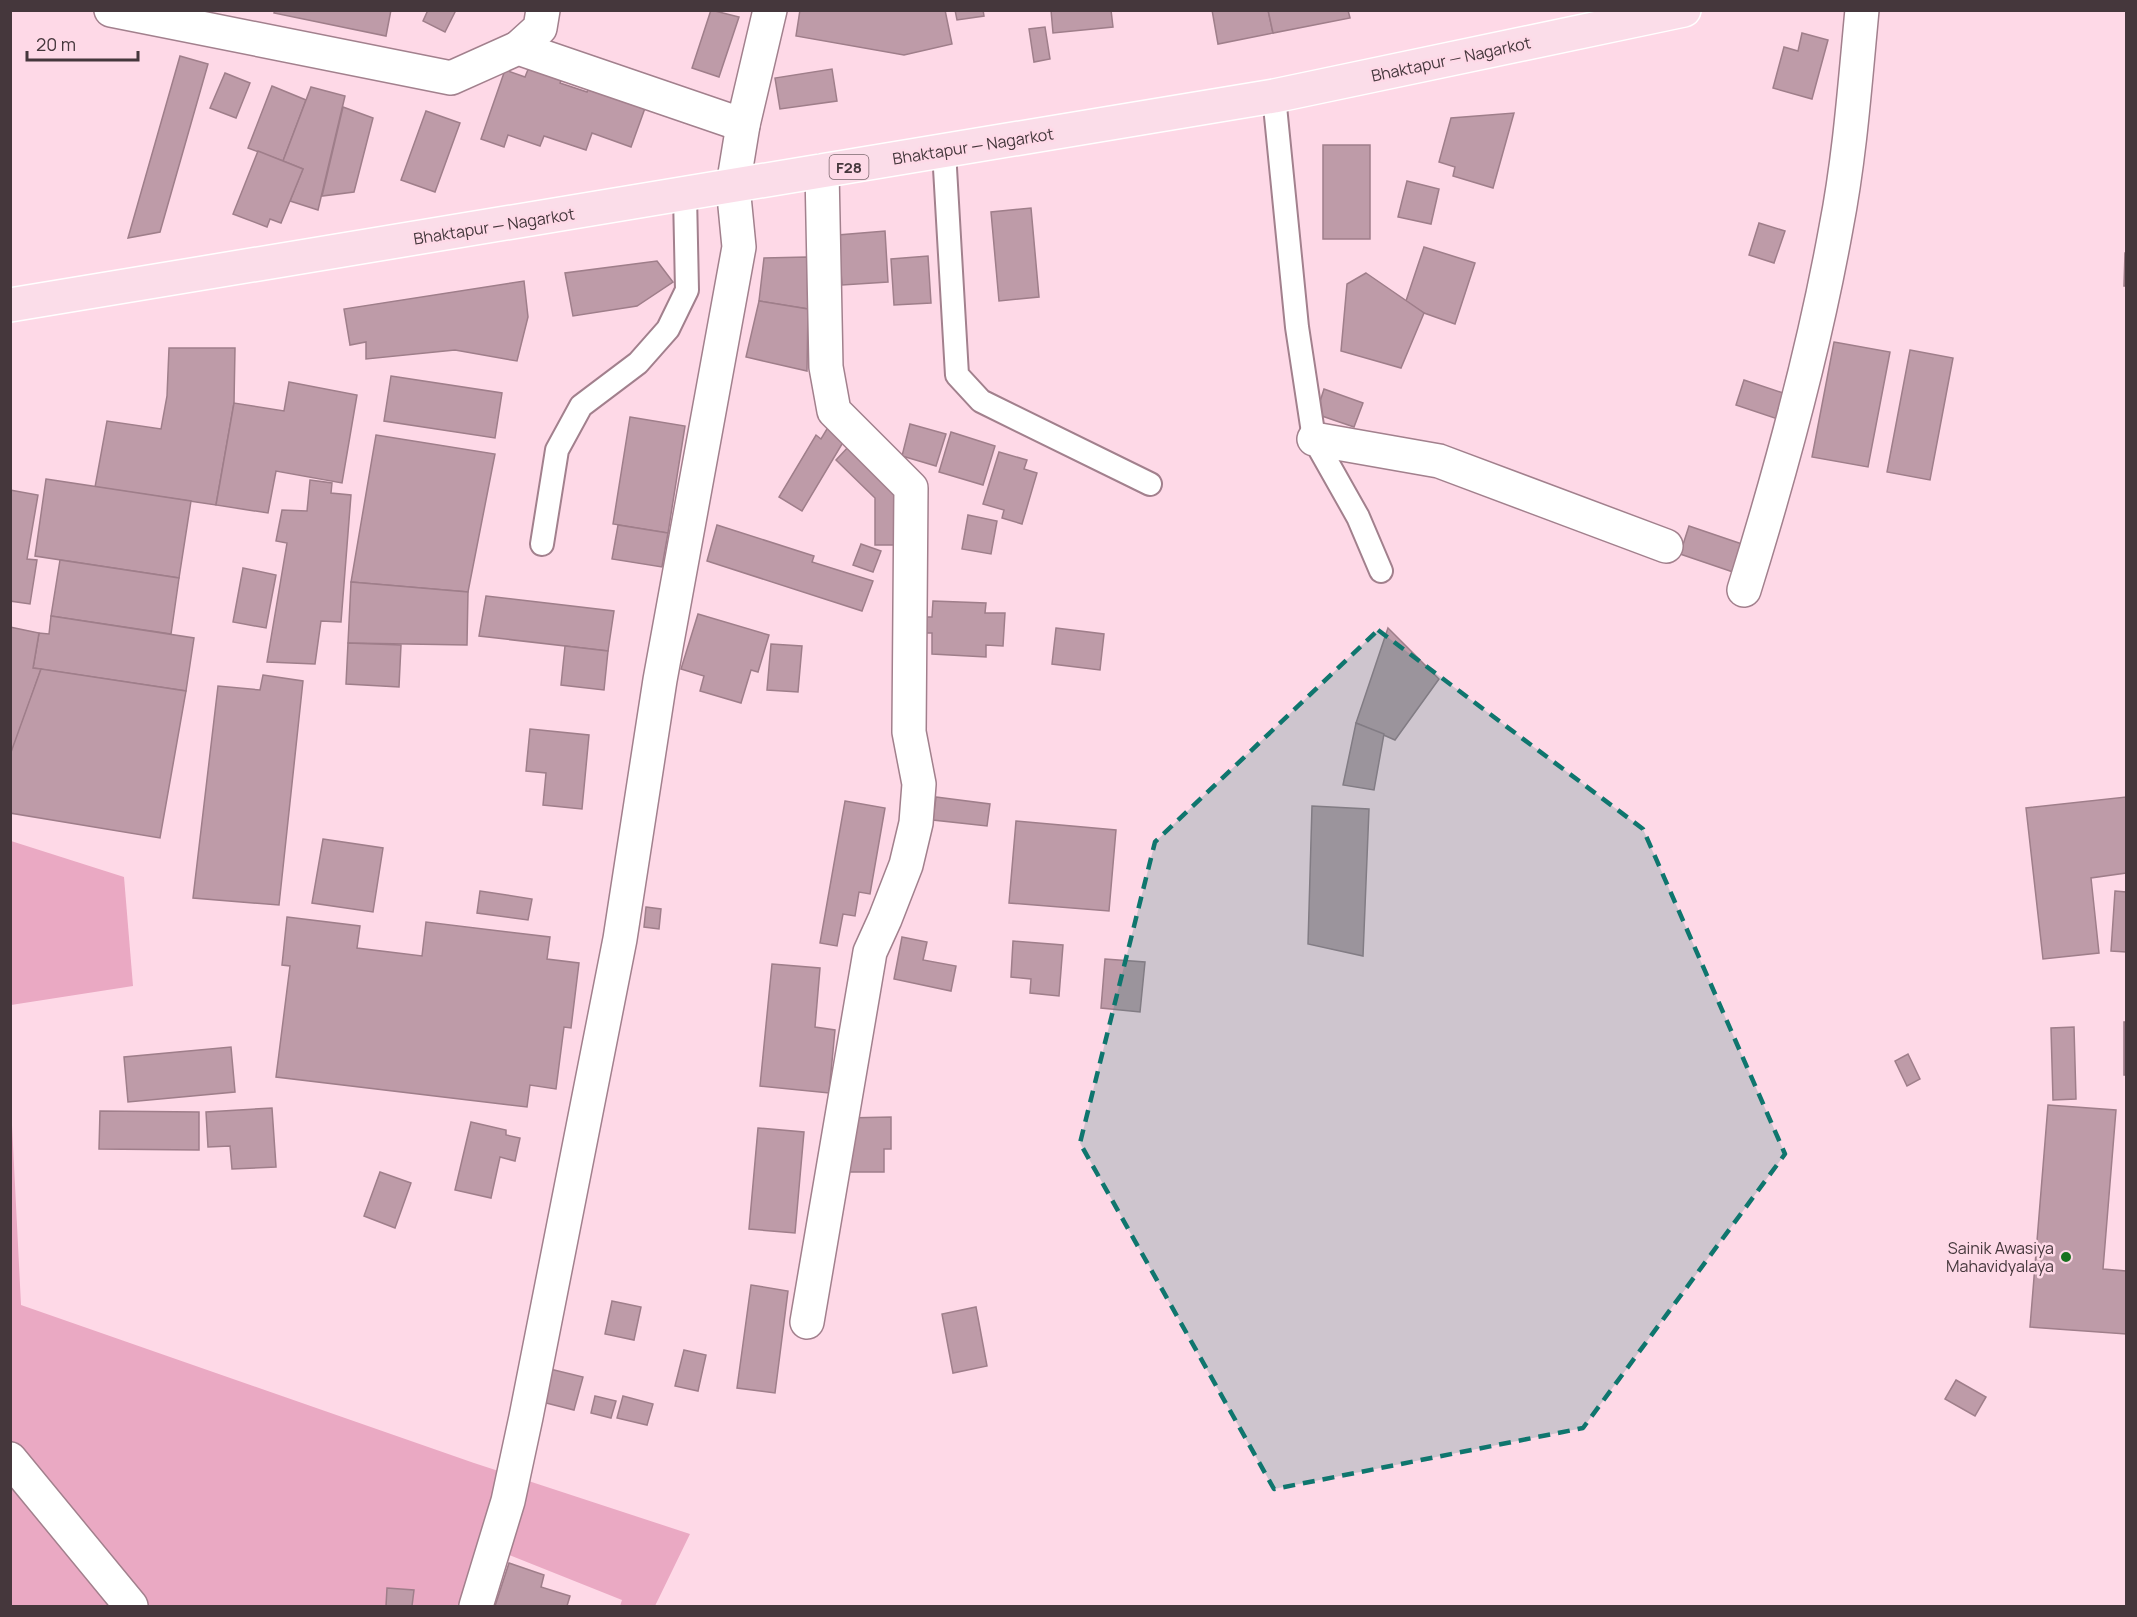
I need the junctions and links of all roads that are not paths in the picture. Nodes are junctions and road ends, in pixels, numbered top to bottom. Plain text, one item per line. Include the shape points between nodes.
1 (111, 10) edge
2 (543, 10) edge
3 (770, 10) edge
4 (1684, 10) edge
5 (1862, 10) edge
6 (519, 48) junction
7 (1274, 96) junction
8 (743, 125) junction
9 (944, 151) junction
10 (822, 171) junction
11 (734, 186) junction
12 (685, 195) junction
13 (10, 305) edge
14 (1314, 439) junction
15 (1150, 484) dead end
16 (542, 544) dead end
17 (1666, 546) dead end
18 (1381, 571) dead end
19 (1744, 590) dead end
20 (807, 1322) dead end
21 (10, 1459) edge
22 (131, 1606) edge
23 (476, 1606) edge

1 - 6 street via 451,78
2 - 6 street via 540,28
3 - 8 street
4 - 7 main road, Bhaktapur — Nagarkot / F28
5 - 19 street via 1837,228 1784,463
6 - 8 street
7 - 9 main road, Bhaktapur — Nagarkot / F28
7 - 14 lane via 1297,327
8 - 11 street
9 - 10 main road, Bhaktapur — Nagarkot / F28
9 - 15 lane via 957,375 981,401
10 - 11 main road, Bhaktapur — Nagarkot / F28
10 - 20 street via 826,367 834,411 912,488 909,732 919,784 916,823 906,866 870,952
11 - 12 main road, Bhaktapur — Nagarkot / F28
11 - 23 street via 739,247 660,680 620,939 508,1502
12 - 13 main road, Bhaktapur — Nagarkot / F28
12 - 16 lane via 687,290 668,328 638,363 581,406 557,450
14 - 17 street via 1439,461
14 - 18 lane via 1358,516
21 - 22 street

